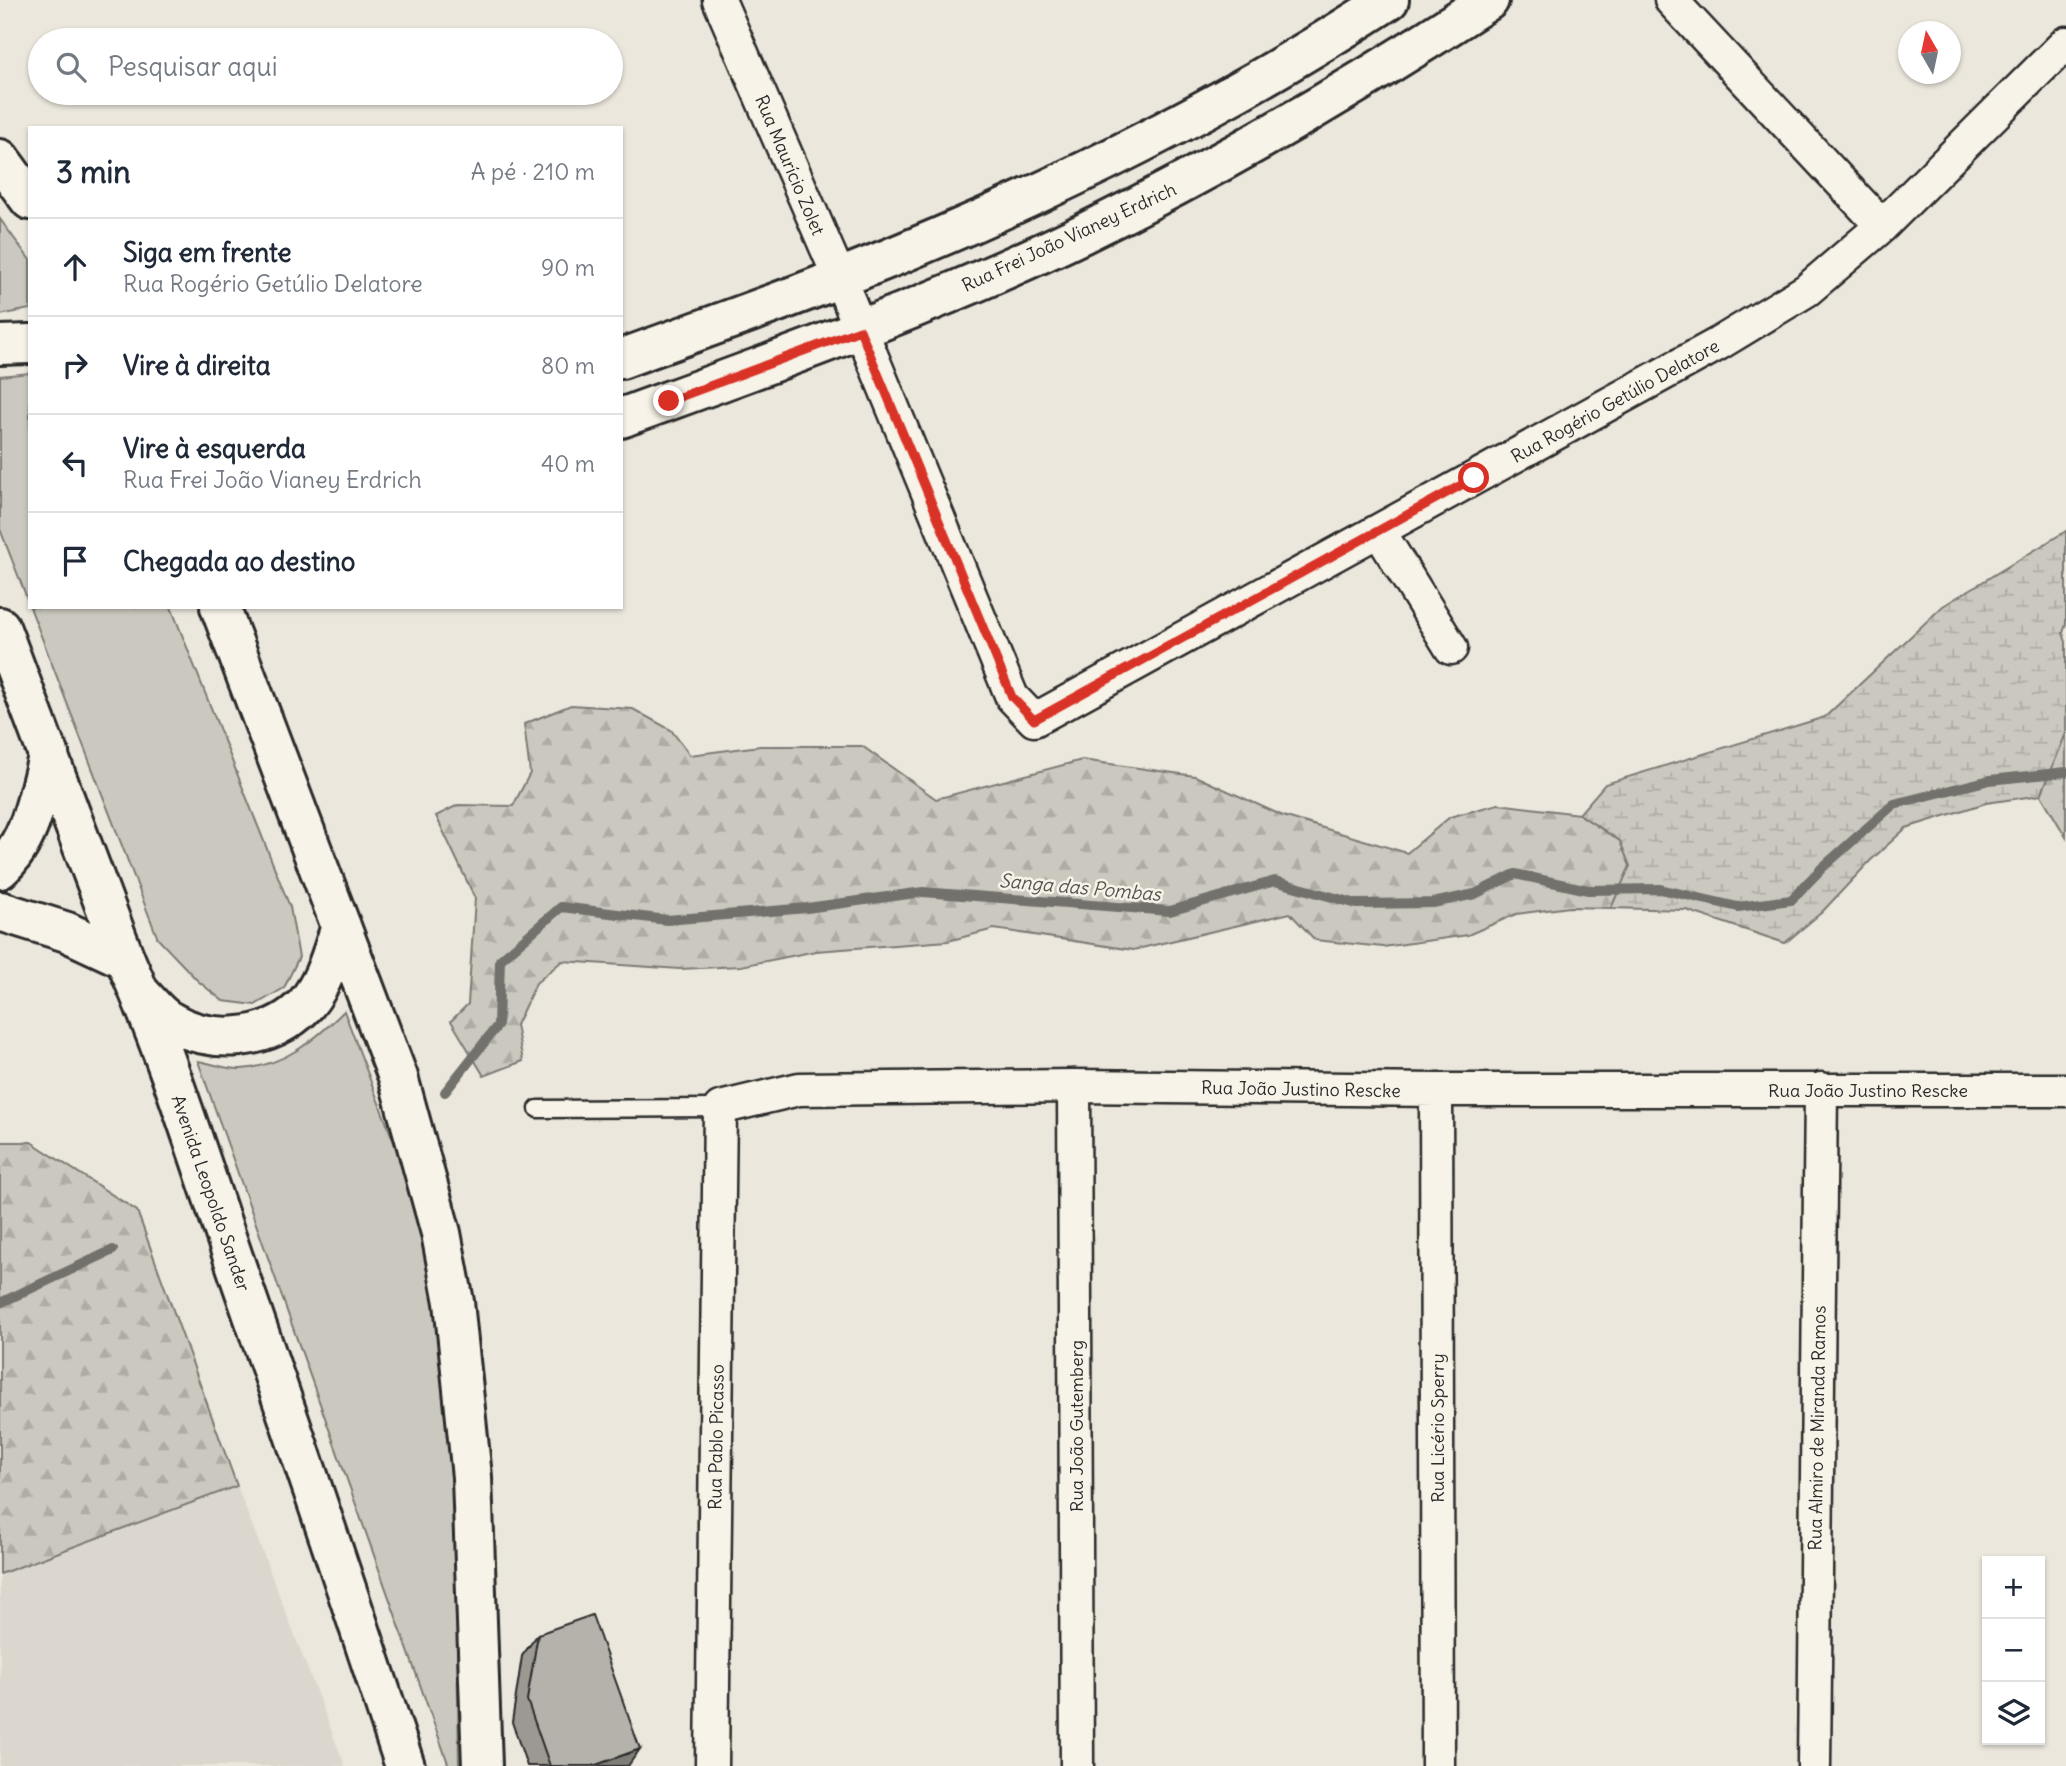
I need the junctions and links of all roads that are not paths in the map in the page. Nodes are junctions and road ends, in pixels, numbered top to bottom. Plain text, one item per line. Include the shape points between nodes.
1 (719, 0) edge
2 (1388, 0) edge
3 (1489, 0) edge
4 (1671, 0) edge
5 (2066, 43) edge
6 (0, 159) edge
7 (28, 197) edge
8 (1882, 226) junction
9 (839, 279) junction
10 (860, 330) junction
11 (28, 344) edge
12 (0, 345) edge
13 (623, 358) edge
14 (623, 417) edge
15 (1379, 531) junction
16 (221, 609) edge
17 (0, 627) edge
18 (1451, 648) dead end
19 (1034, 720) joint
20 (49, 753) junction
21 (0, 869) edge
22 (0, 911) edge
23 (341, 926) junction
24 (133, 976) junction
25 (1074, 1086) junction
26 (1821, 1089) junction
27 (1436, 1090) junction
28 (2066, 1090) edge
29 (720, 1108) junction
30 (538, 1109) dead end
31 (405, 1766) edge
32 (482, 1766) edge
33 (712, 1766) edge
34 (1077, 1766) edge
35 (1438, 1766) edge
36 (1814, 1766) edge

1 - 9 street, Rua Maurício Zolet
2 - 9 main road via 1267,74 1057,185
3 - 10 main road, Rua Frei João Vianey Erdrich via 1399,60 1189,180 1081,234
4 - 8 street
5 - 8 street, Rua Rogério Getúlio Delatore
6 - 7 main road
8 - 15 street, Rua Rogério Getúlio Delatore via 1807,290 1718,344
9 - 10 street, Rua Maurício Zolet
9 - 13 main road
10 - 14 main road, Rua Frei João Vianey Erdrich
10 - 19 street, Rua Maurício Zolet via 1012,697
11 - 12 main road
15 - 18 street
15 - 19 street, Rua Rogério Getúlio Delatore
16 - 23 main road
17 - 20 main road, Avenida Leopoldo Sander
20 - 21 main road via 30,824 12,859
20 - 24 main road, Avenida Leopoldo Sander
22 - 24 main road via 67,932
23 - 24 main road via 326,972 306,1004 275,1027 239,1038 201,1035 167,1019
23 - 32 main road via 398,1077 442,1233 454,1302 472,1477
24 - 31 main road, Avenida Leopoldo Sander
25 - 27 street, Rua João Justino Rescke
25 - 29 street, Rua João Justino Rescke via 799,1088
25 - 34 street, Rua João Gutemberg
26 - 27 street, Rua João Justino Rescke
26 - 28 street, Rua João Justino Rescke
26 - 36 street, Rua Almiro de Miranda Ramos
27 - 35 street, Rua Licério Sperry
29 - 30 lane, Rua João Justino Rescke
29 - 33 street, Rua Pablo Picasso

